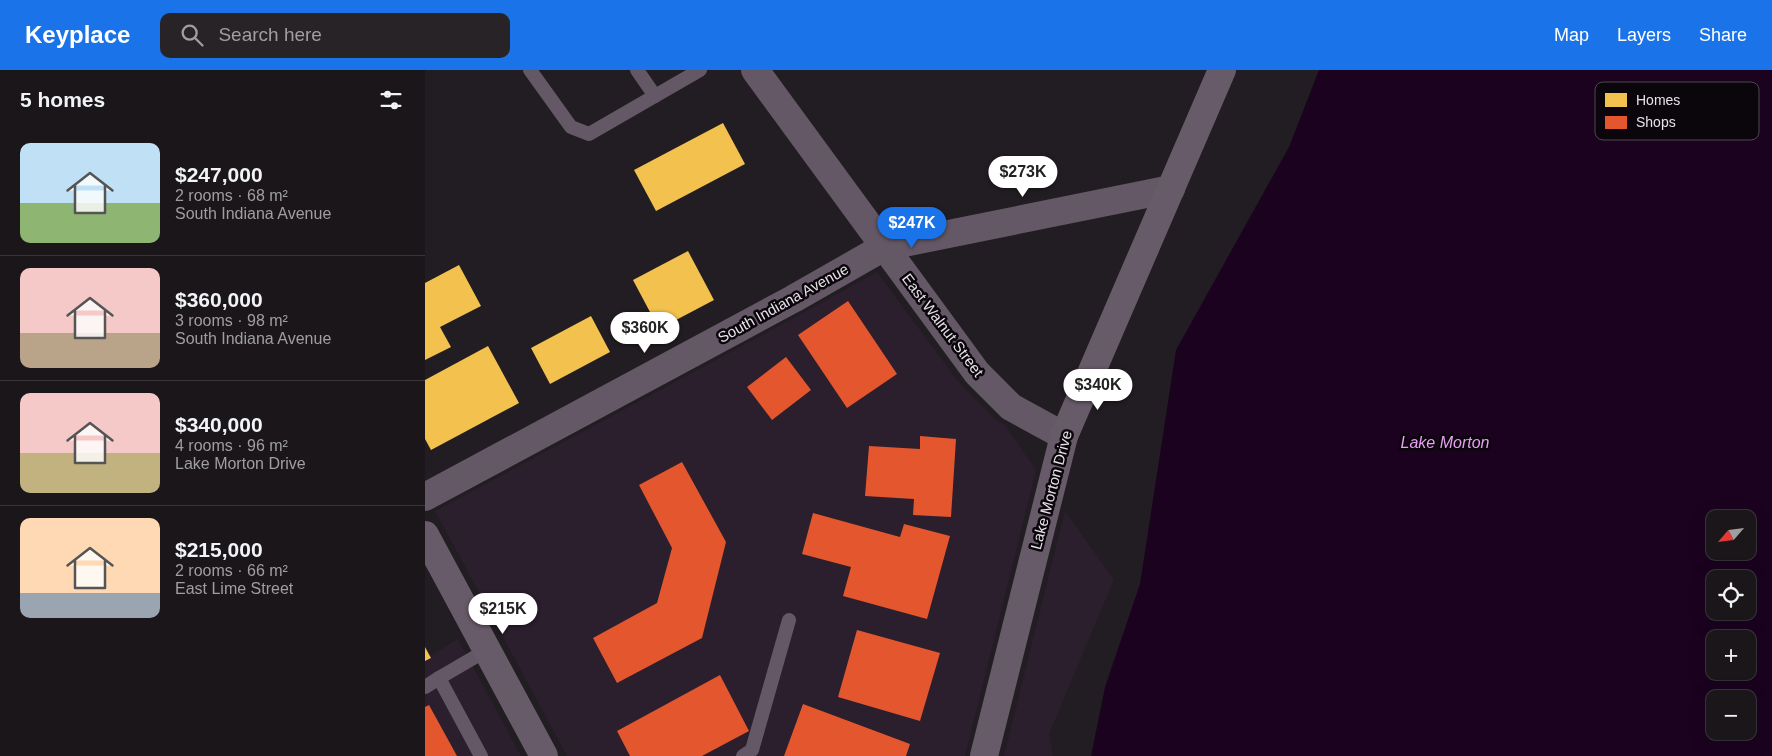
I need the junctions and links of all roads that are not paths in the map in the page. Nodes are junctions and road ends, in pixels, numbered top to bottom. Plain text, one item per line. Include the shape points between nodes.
1 (530, 70) edge
2 (637, 70) edge
3 (700, 70) edge
4 (755, 70) edge
5 (1222, 70) edge
6 (655, 96) junction
7 (1171, 190) junction
8 (884, 247) junction
9 (1064, 436) junction
10 (425, 497) edge
11 (425, 535) edge
12 (789, 620) dead end
13 (487, 650) junction
14 (439, 678) junction
15 (425, 686) edge
16 (481, 756) edge
17 (544, 756) edge
18 (743, 756) edge
19 (984, 756) edge

1 - 6 lane via 571,127 589,134
2 - 6 lane
3 - 6 lane
4 - 8 street, East Walnut Street
5 - 7 street, Lake Morton Drive
7 - 8 street, South Indiana Avenue
7 - 9 street, Lake Morton Drive
8 - 9 street, East Walnut Street via 977,373 1011,407
8 - 10 street, South Indiana Avenue
9 - 19 street, Lake Morton Drive
11 - 13 street
12 - 18 lane via 752,750
13 - 14 lane
13 - 17 street
14 - 15 lane
14 - 16 lane

